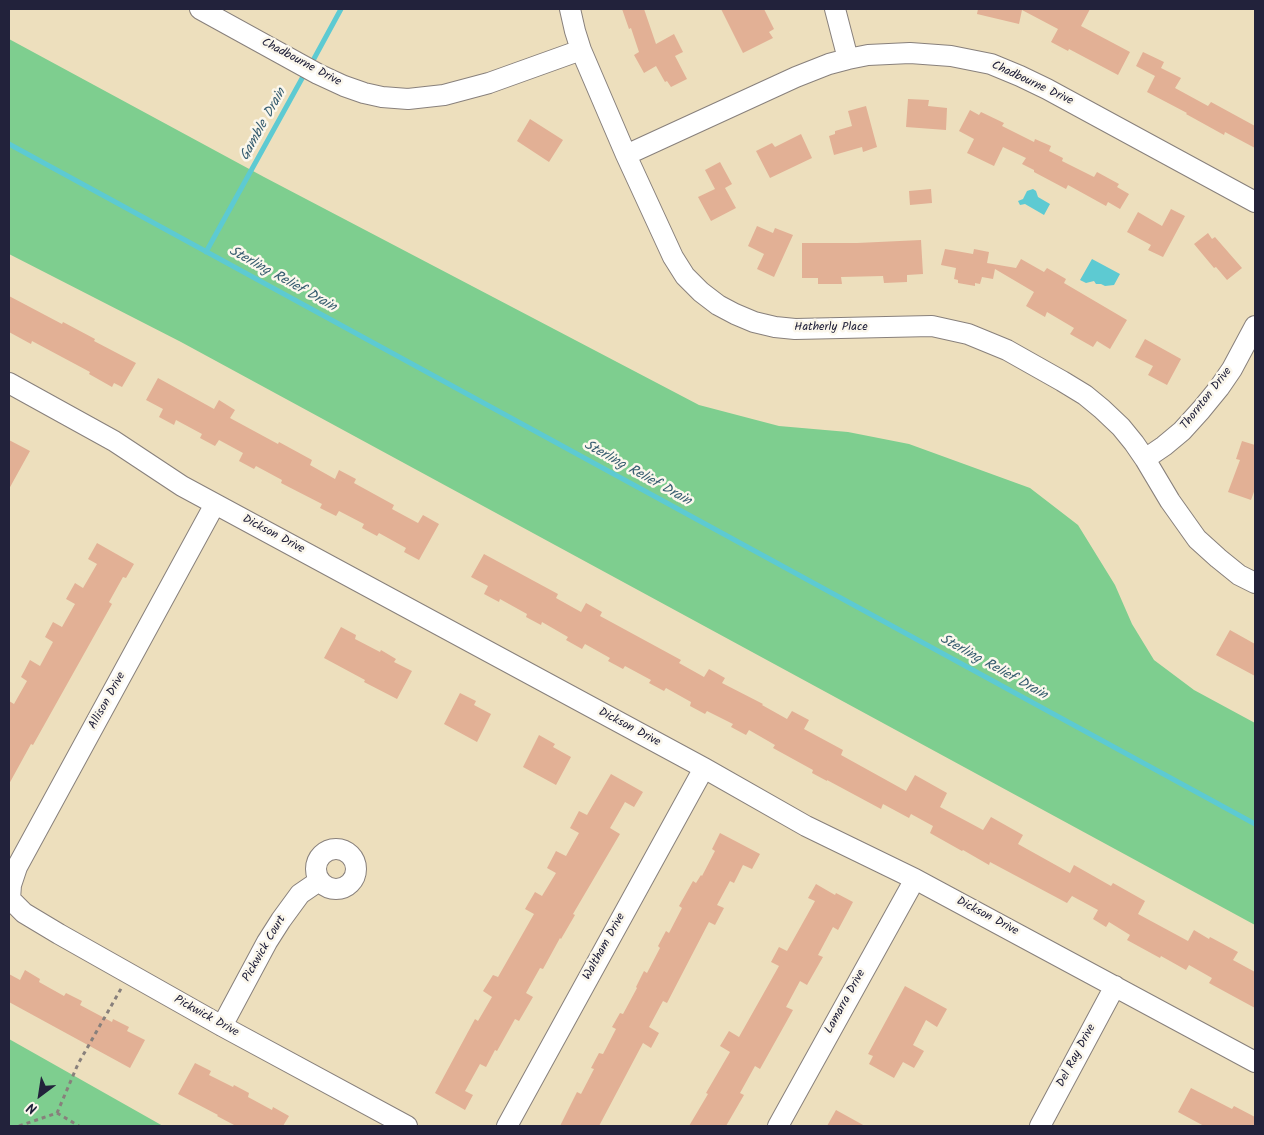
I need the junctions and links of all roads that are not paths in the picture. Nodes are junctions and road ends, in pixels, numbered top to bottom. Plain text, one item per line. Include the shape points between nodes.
1 (201, 9) edge
2 (570, 9) edge
3 (835, 9) edge
4 (581, 50) junction
5 (848, 58) junction
6 (626, 154) junction
7 (1255, 202) edge
8 (1255, 326) edge
9 (9, 383) edge
10 (1145, 459) junction
11 (215, 504) junction
12 (1255, 583) edge
13 (704, 768) junction
14 (915, 879) junction
15 (319, 881) dead end
16 (10, 900) joint
17 (1115, 986) junction
18 (222, 1026) junction
19 (1255, 1062) edge
20 (407, 1126) edge
21 (507, 1126) edge
22 (778, 1126) edge
23 (1040, 1126) edge

1 - 4 street, Chadbourne Drive via 318,74 382,97 408,99 444,95 489,83
2 - 4 street, Hatherly Place
3 - 5 street
4 - 6 street, Hatherly Place
5 - 6 street, Chadbourne Drive
5 - 7 street, Chadbourne Drive via 910,53 991,64 1047,89
6 - 10 street, Hatherly Place via 685,276 718,305 754,322 775,327 932,326 968,334 1007,350 1085,395 1121,427
8 - 10 street, Thornton Drive via 1232,369 1201,410 1182,431
9 - 11 street, Dickson Drive via 114,441
10 - 12 street, Hatherly Place via 1197,539 1232,569
11 - 13 street, Dickson Drive
11 - 16 street, Allison Drive via 18,867 11,885
13 - 14 street, Dickson Drive via 806,826
13 - 21 street, Waltham Drive
14 - 17 street, Dickson Drive
14 - 22 street, Lamarra Drive
15 - 18 street, Pickwick Court via 300,894 281,920
16 - 18 street, Pickwick Drive via 24,913
17 - 19 street, Dickson Drive
17 - 23 street, Del Ray Drive
18 - 20 street, Pickwick Drive

